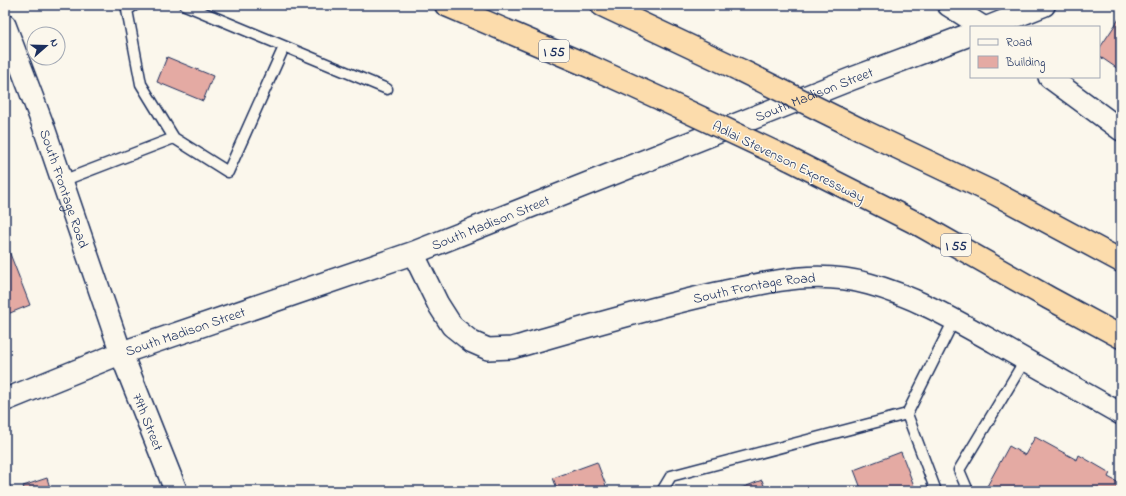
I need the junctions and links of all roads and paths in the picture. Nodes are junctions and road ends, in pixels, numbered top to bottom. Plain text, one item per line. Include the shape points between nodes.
1 (135, 5) edge
2 (185, 5) edge
3 (446, 5) edge
4 (602, 5) edge
5 (948, 5) edge
6 (1044, 5) edge
7 (5, 25) edge
8 (981, 26) edge
9 (992, 26) edge
10 (970, 34) edge
11 (284, 46) junction
12 (1050, 78) edge
13 (387, 89) dead end
14 (1121, 130) edge
15 (174, 138) junction
16 (62, 181) junction
17 (413, 253) junction
18 (1121, 261) edge
19 (954, 320) junction
20 (1121, 337) edge
21 (121, 353) junction
22 (1025, 360) junction
23 (5, 400) edge
24 (907, 414) junction
25 (1121, 414) edge
26 (176, 491) edge
27 (662, 491) edge
28 (936, 491) edge
29 (968, 491) edge

1 - 15 lane via 126,10 141,84
2 - 11 lane
3 - 20 highway, Adlai Stevenson Expressway / I 55, bridge via 591,67 789,159 920,225
4 - 18 highway, bridge via 996,194
5 - 8 street
6 - 9 street
7 - 16 street, South Frontage Road
10 - 17 street, South Madison Street
11 - 13 lane
11 - 15 lane via 228,172
12 - 14 street
15 - 16 lane
16 - 21 street, South Frontage Road
17 - 19 street, South Frontage Road via 452,326 472,342 488,349 512,348 669,303 792,278 830,277 868,284 906,296
17 - 21 street, South Madison Street
19 - 22 street, South Frontage Road
19 - 24 lane
21 - 23 street, South Madison Street
21 - 26 street, 79th Street
22 - 25 street, South Frontage Road
22 - 29 lane via 959,470
24 - 27 lane via 671,476
24 - 28 lane

